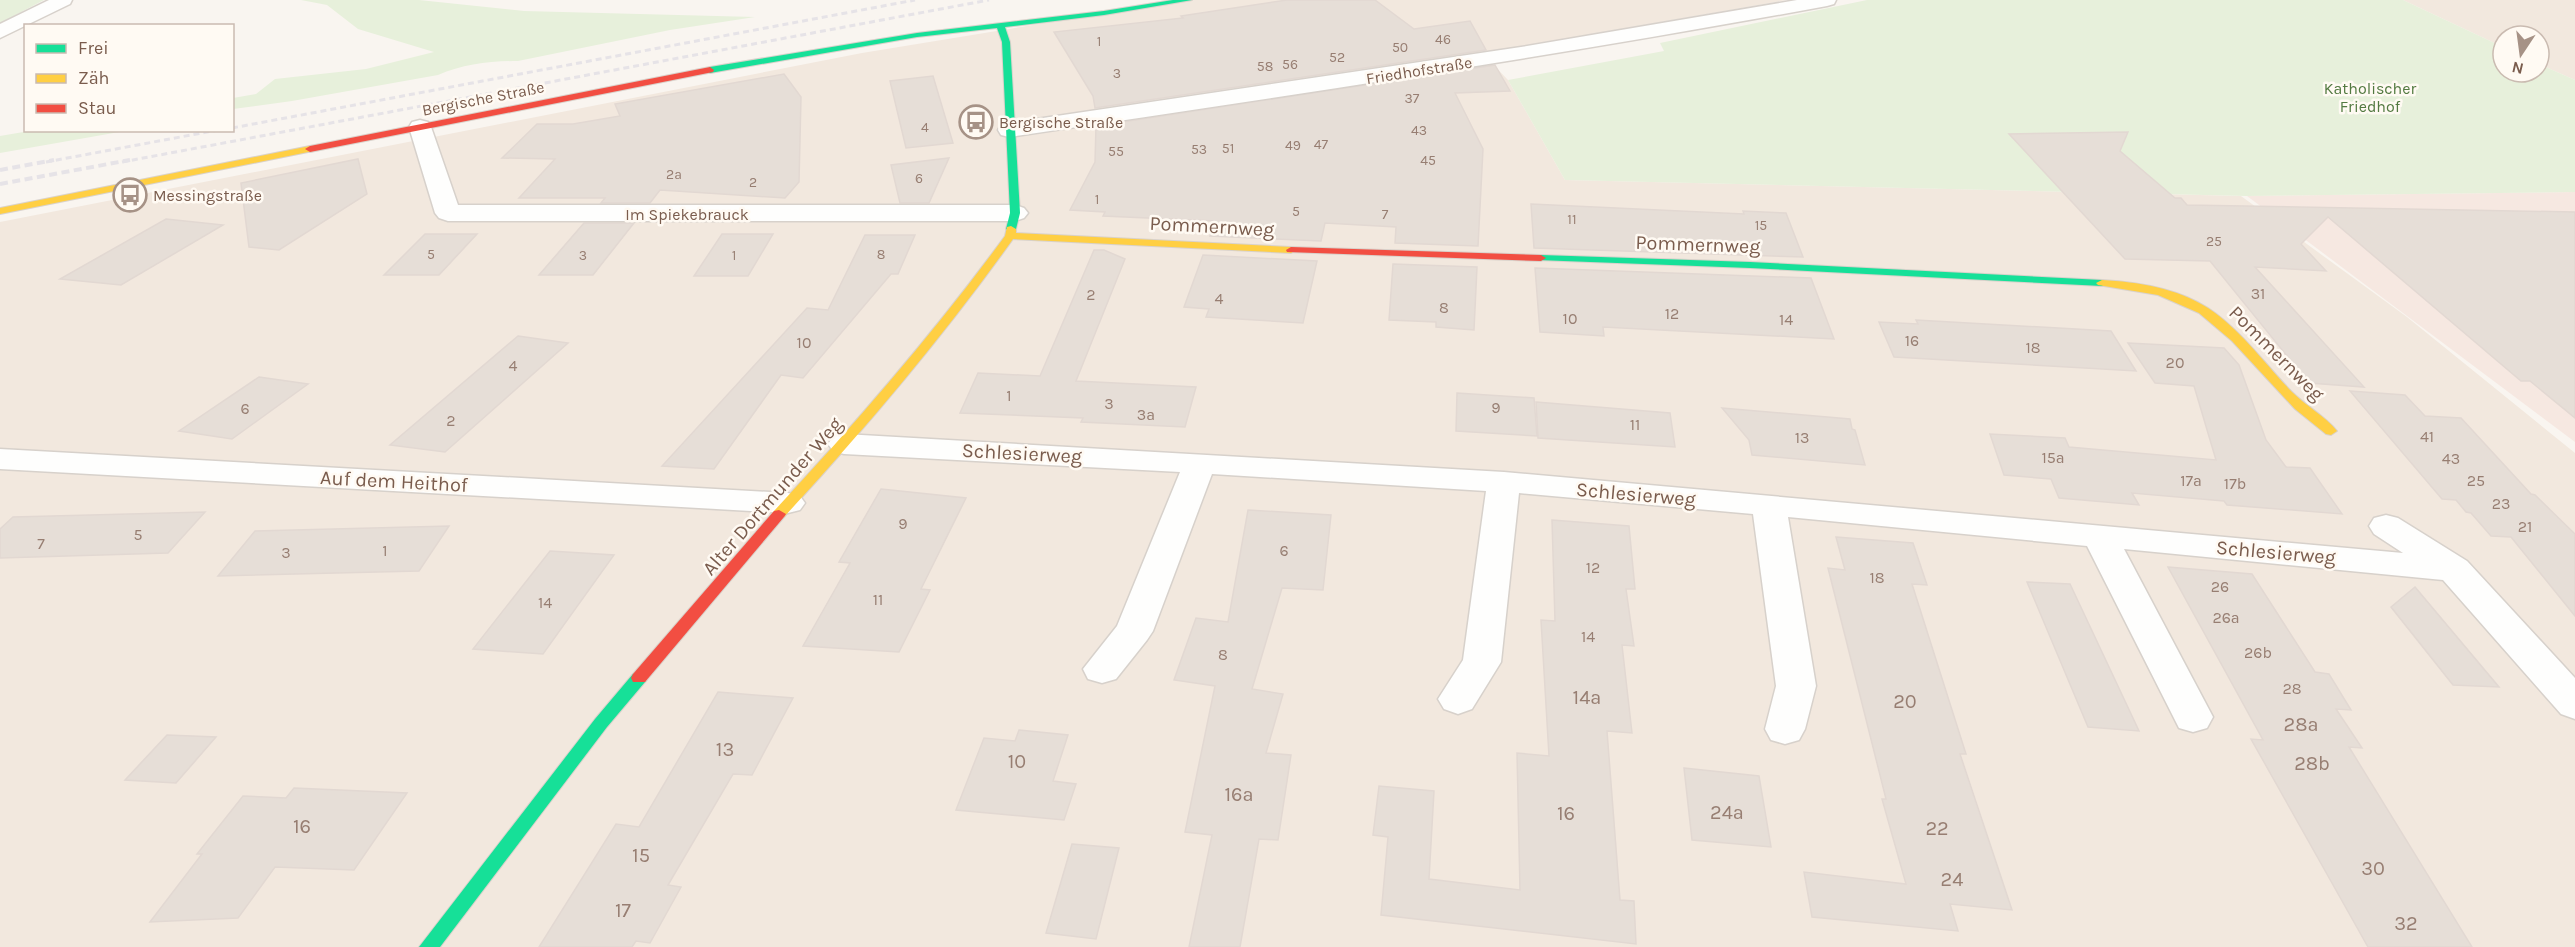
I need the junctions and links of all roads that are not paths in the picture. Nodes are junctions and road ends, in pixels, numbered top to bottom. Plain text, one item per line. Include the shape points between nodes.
1 (63, 0) edge
2 (1188, 0) edge
3 (1827, 0) edge
4 (1000, 25) junction
5 (0, 32) edge
6 (420, 127) junction
7 (1009, 129) junction
8 (0, 211) edge
9 (1013, 224) junction
10 (2331, 431) dead end
11 (844, 444) junction
12 (0, 459) edge
13 (1200, 463) junction
14 (1504, 482) junction
15 (788, 503) junction
16 (1769, 505) junction
17 (2386, 526) dead end
18 (2098, 536) junction
19 (2454, 569) junction
20 (1102, 669) dead end
21 (1458, 699) dead end
22 (2575, 704) edge
23 (2193, 717) dead end
24 (1785, 729) dead end
25 (429, 947) edge

1 - 5 street
2 - 4 street, Bergische Straße
3 - 7 street, Friedhofstraße via 1470,63
4 - 6 street, Bergische Straße via 695,72
4 - 7 street via 1006,42
6 - 8 street, Bergische Straße
6 - 9 street, Im Spiekebrauck via 448,213
7 - 9 street
9 - 10 street, Pommernweg via 1343,252 1750,265 2144,288 2191,304 2214,318 2297,404
9 - 11 street, Alter Dortmunder Weg via 964,300
11 - 13 street, Schlesierweg
11 - 15 street, Alter Dortmunder Weg
12 - 15 street, Auf dem Heithof
13 - 14 street, Schlesierweg
13 - 20 street via 1134,632
14 - 16 street, Schlesierweg
14 - 21 street via 1482,662
15 - 25 street, Alter Dortmunder Weg via 601,723
16 - 18 street, Schlesierweg
16 - 24 street via 1796,686
17 - 19 street
18 - 19 street, Schlesierweg
18 - 23 street
19 - 22 street

